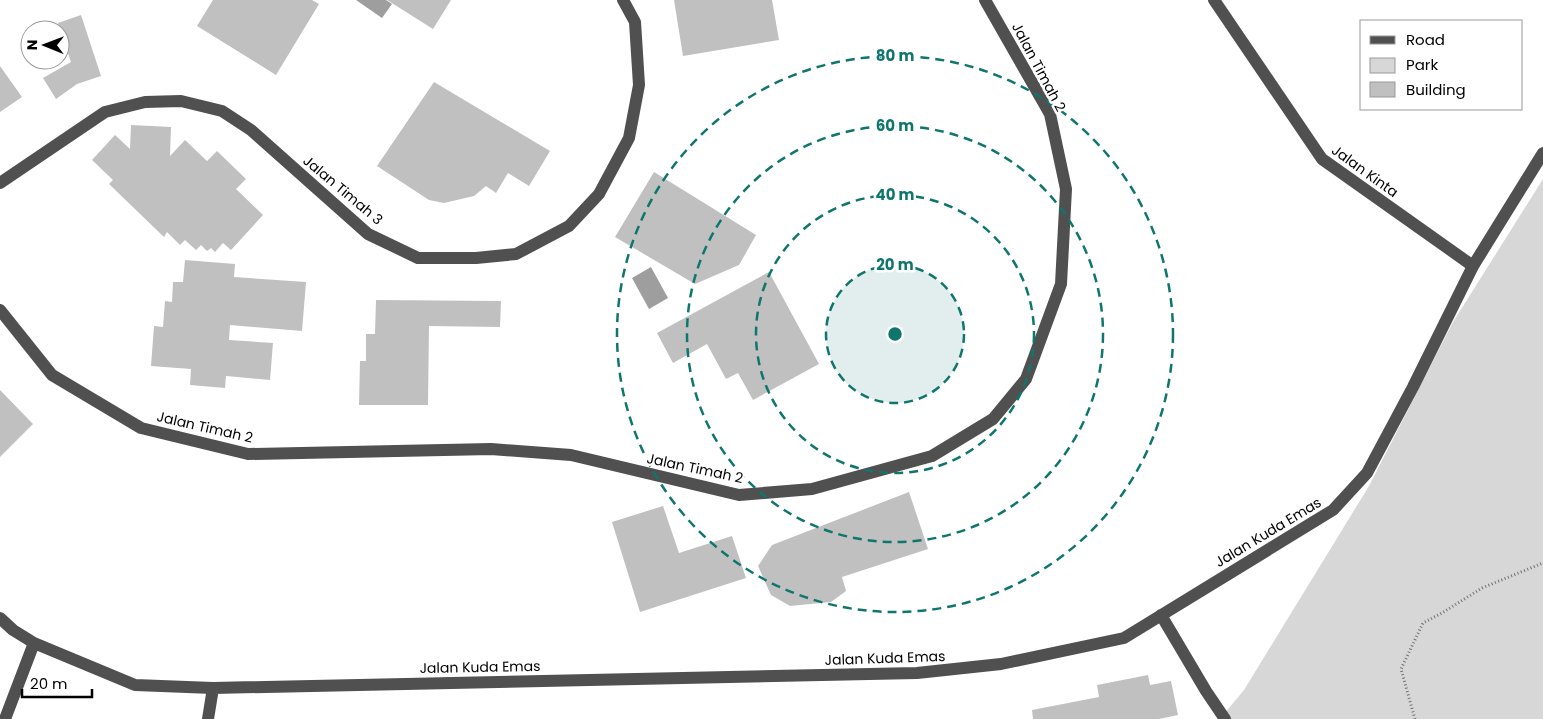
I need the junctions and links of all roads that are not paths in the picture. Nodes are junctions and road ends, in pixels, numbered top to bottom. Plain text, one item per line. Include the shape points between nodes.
1 (623, 0) edge
2 (985, 0) edge
3 (1214, 0) edge
4 (1543, 153) edge
5 (0, 183) edge
6 (1473, 266) junction
7 (0, 310) edge
8 (1161, 615) junction
9 (0, 618) edge
10 (34, 643) junction
11 (213, 688) junction
12 (5, 719) edge
13 (208, 719) edge
14 (1225, 719) edge

1 - 5 street, Jalan Timah 3 via 635,22 639,85 629,138 599,194 569,226 516,254 418,258 368,234 251,130 222,111 181,101 145,102 105,112
2 - 7 street, Jalan Timah 2 via 1050,114 1066,189 1061,284 1026,380 993,419 932,456 812,489 739,495 571,455 491,448 248,454 141,428 52,375
3 - 6 street, Jalan Kinta via 1322,159
4 - 6 street, Jalan Kuda Emas
6 - 8 street, Jalan Kuda Emas via 1367,473 1333,510
8 - 11 street, Jalan Kuda Emas via 1124,638 1001,664 917,674
8 - 14 street
9 - 10 street, Jalan Kuda Emas
10 - 11 street, Jalan Kuda Emas via 135,685
10 - 12 street
11 - 13 street

